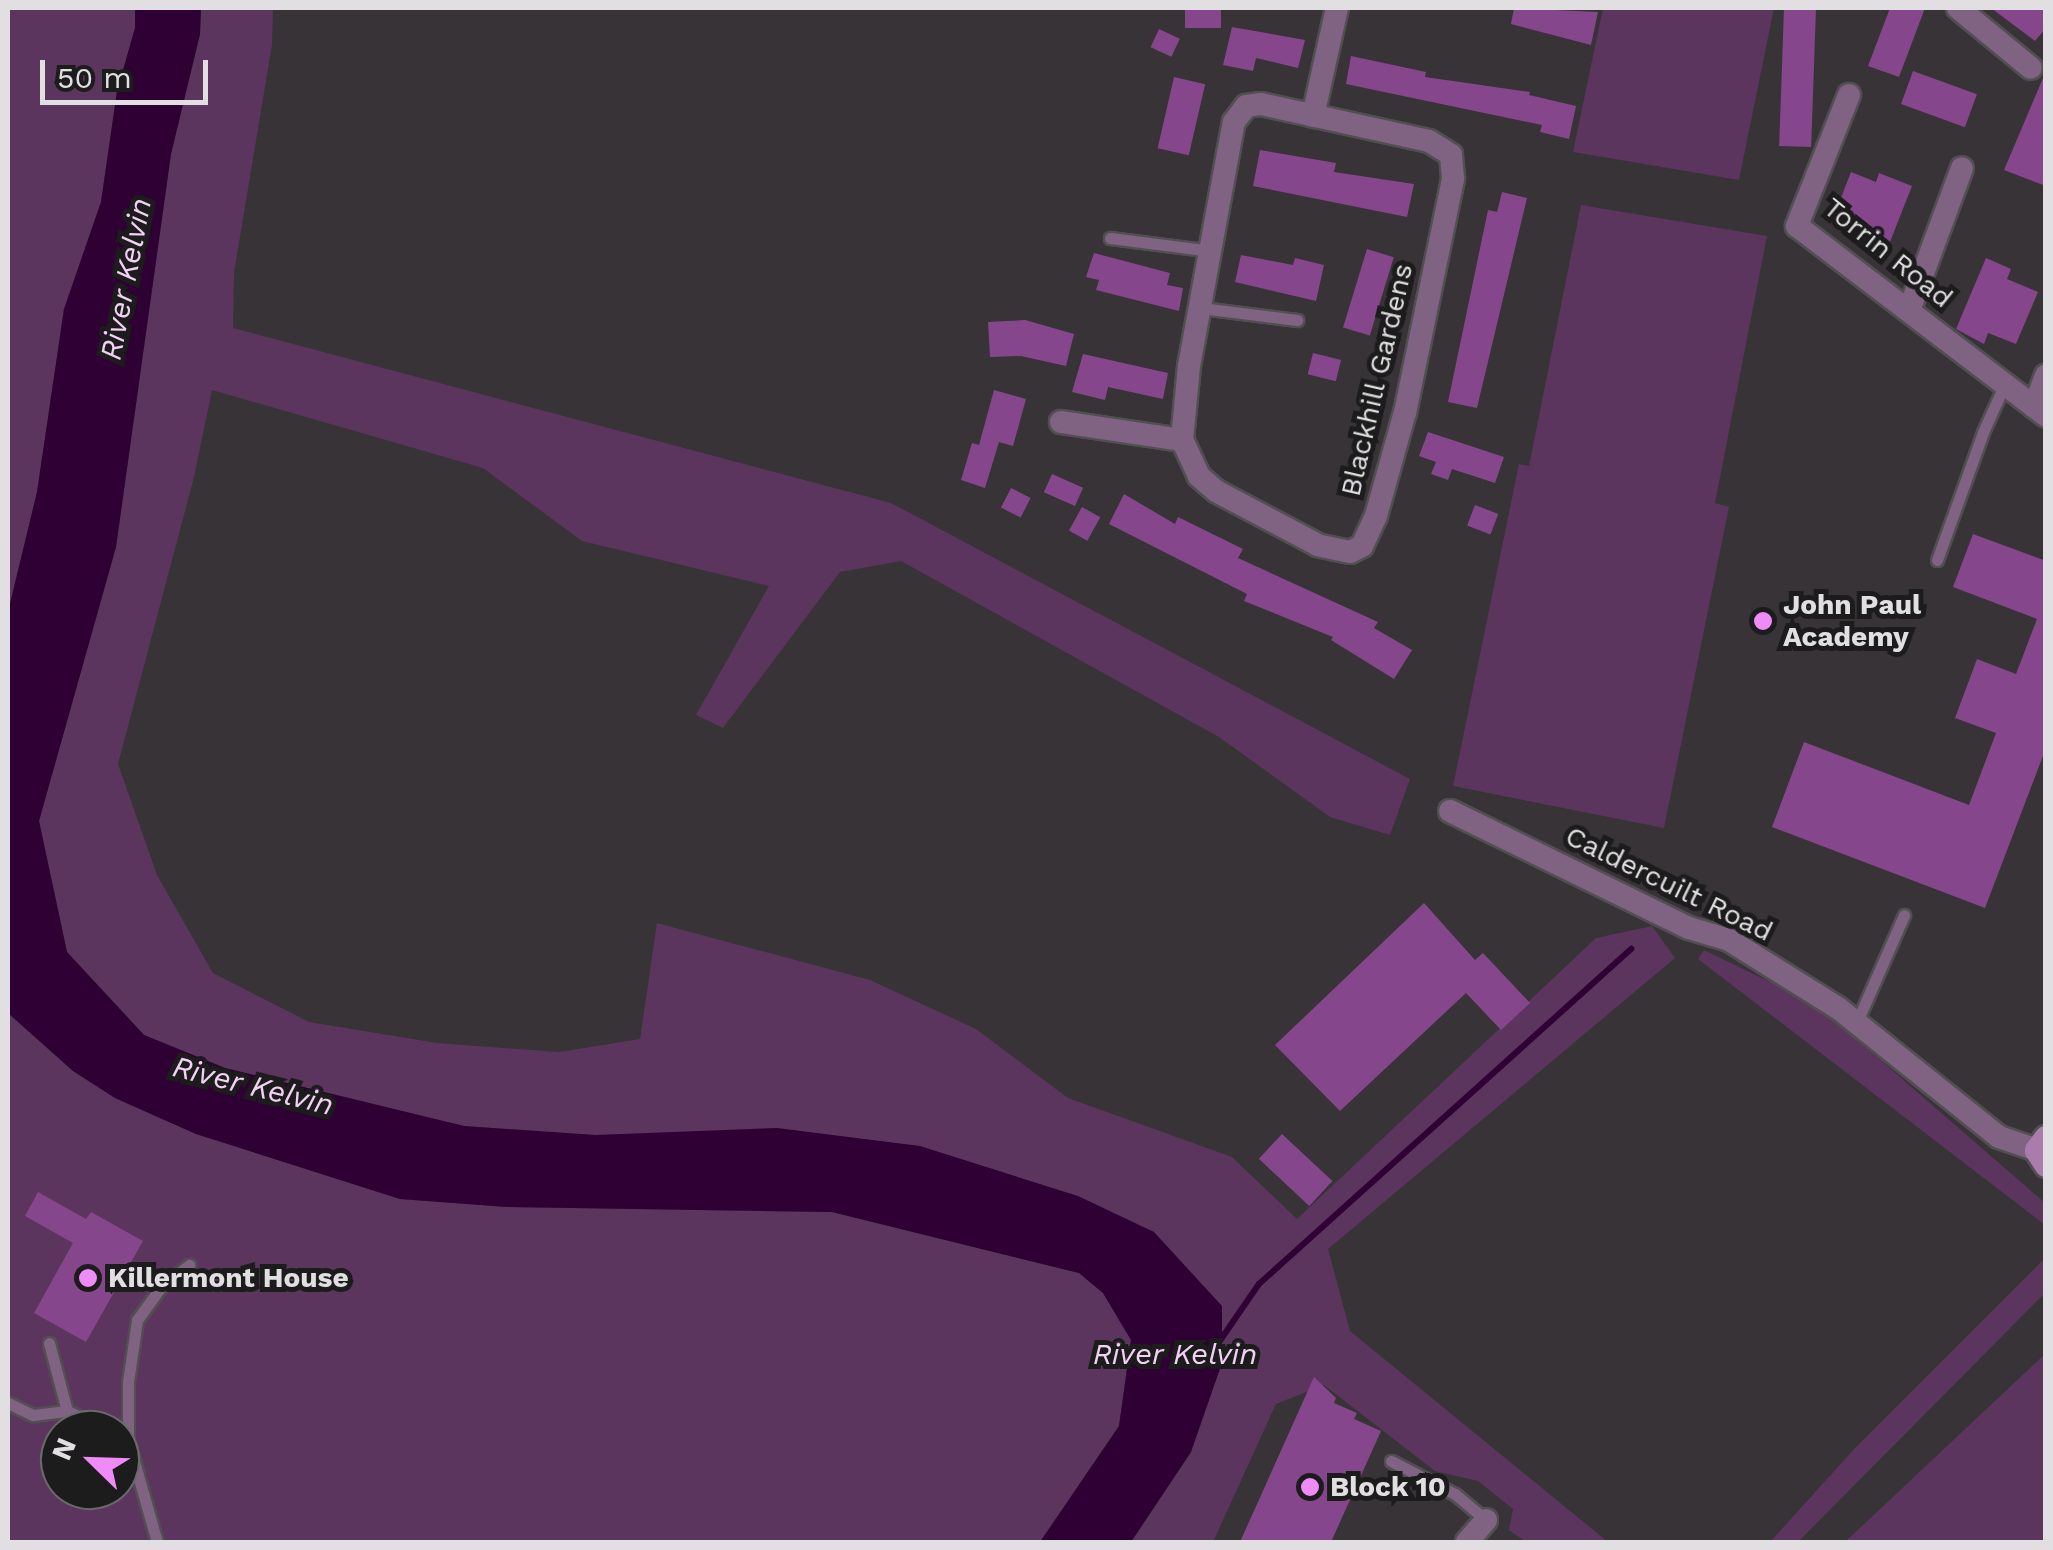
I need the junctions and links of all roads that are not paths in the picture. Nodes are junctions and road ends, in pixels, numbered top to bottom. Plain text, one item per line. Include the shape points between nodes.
1 (1337, 8) edge
2 (1958, 8) edge
3 (2031, 68) dead end
4 (1850, 95) dead end
5 (1313, 116) junction
6 (1962, 168) dead end
7 (1110, 238) dead end
8 (1212, 251) junction
9 (1202, 308) junction
10 (1910, 308) junction
11 (1296, 320) dead end
12 (2046, 375) edge
13 (2004, 386) junction
14 (2040, 411) edge
15 (1061, 422) dead end
16 (1182, 440) junction
17 (1938, 560) dead end
18 (1450, 811) dead end
19 (1904, 915) dead end
20 (1856, 1024) junction
21 (2043, 1151) edge
22 (189, 1265) dead end
23 (49, 1343) dead end
24 (8, 1403) edge
25 (67, 1410) edge
26 (126, 1410) edge
27 (40, 1414) edge
28 (1391, 1461) dead end
29 (140, 1488) edge
30 (1486, 1520) joint
31 (157, 1542) edge
32 (1467, 1542) edge

1 - 5 street
2 - 3 street
4 - 10 street, Torrin Road via 1798,226
5 - 8 street, Blackhill Gardens via 1261,104 1239,112
5 - 16 street, Blackhill Gardens via 1429,141 1452,155 1454,168 1405,412 1362,546 1335,551 1238,504 1199,476
6 - 10 street
7 - 8 lane
8 - 9 street, Blackhill Gardens
9 - 11 lane
9 - 16 street, Blackhill Gardens via 1180,418
10 - 13 street, Torrin Road
12 - 14 street
13 - 14 street, Torrin Road
13 - 17 lane
15 - 16 street
18 - 20 street, Caldercuilt Road via 1689,928 1729,940
19 - 20 lane
20 - 21 street, Caldercuilt Road via 1999,1137
22 - 26 lane via 161,1287 137,1320
23 - 25 lane
24 - 27 lane
28 - 30 lane via 1456,1494
29 - 31 lane
30 - 32 street

